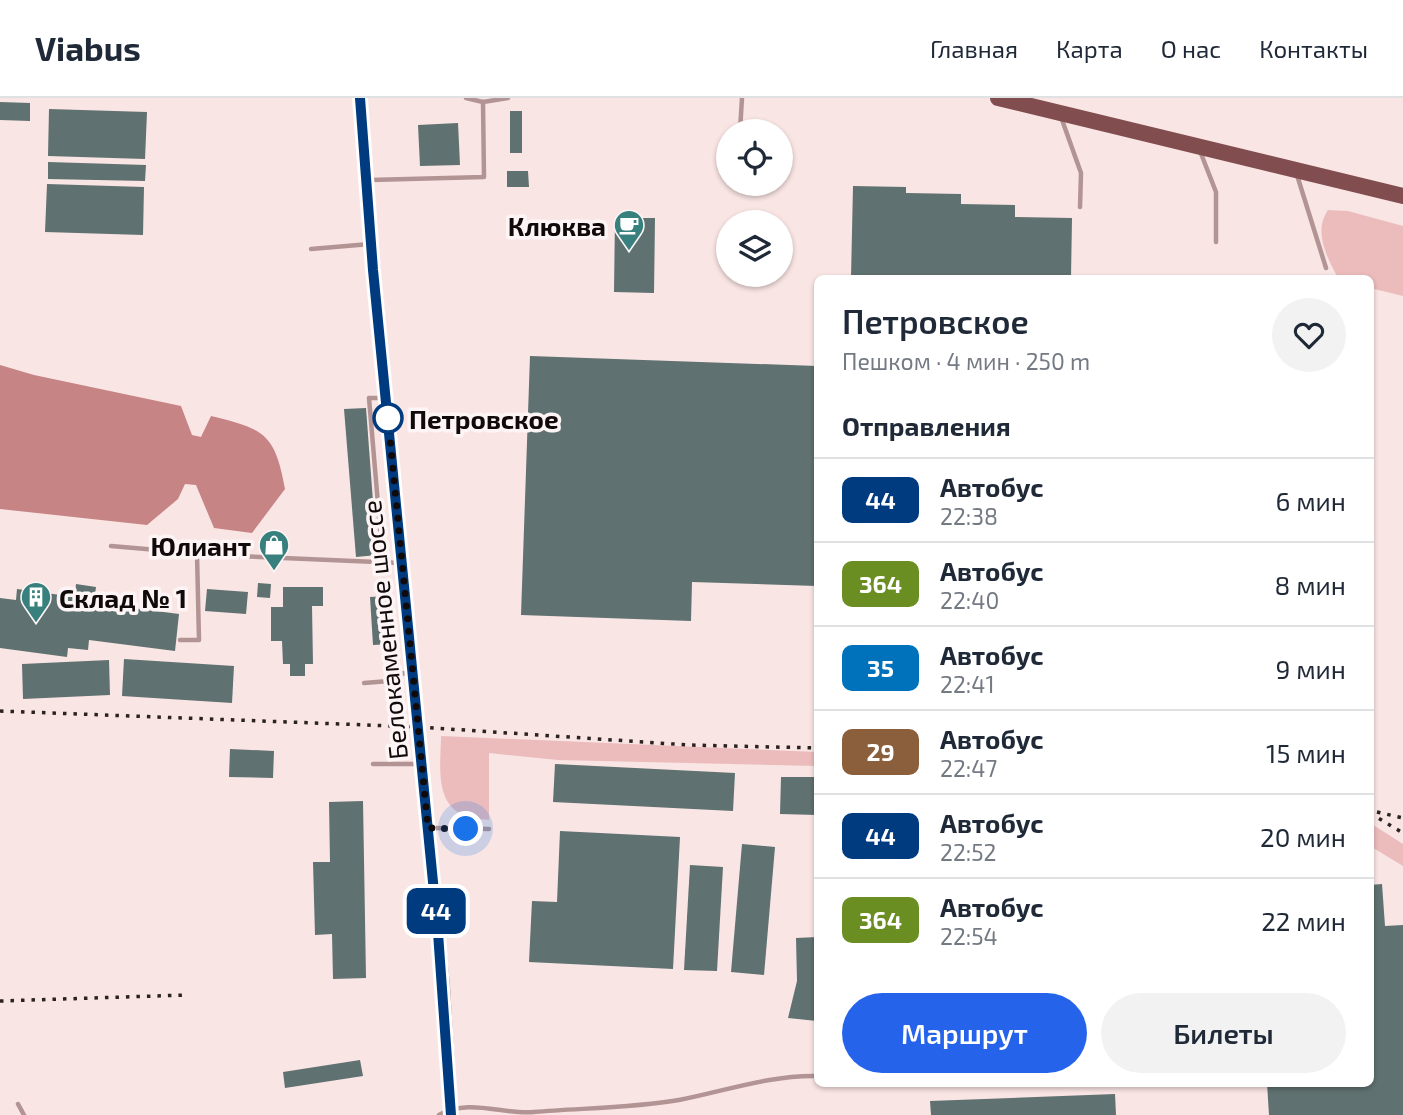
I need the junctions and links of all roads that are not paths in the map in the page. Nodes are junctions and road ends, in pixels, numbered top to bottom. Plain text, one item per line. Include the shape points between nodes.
1 (360, 98) edge
2 (466, 98) edge
3 (508, 98) edge
4 (742, 98) edge
5 (984, 98) edge
6 (1001, 98) edge
7 (483, 102) junction
8 (1058, 111) junction
9 (741, 119) edge
10 (1197, 146) junction
11 (1296, 170) junction
12 (365, 180) junction
13 (1403, 196) edge
14 (1080, 207) dead end
15 (1216, 242) dead end
16 (371, 244) junction
17 (311, 249) dead end
18 (1326, 268) dead end
19 (386, 398) junction
20 (111, 546) dead end
21 (197, 554) junction
22 (383, 563) junction
23 (401, 563) junction
24 (180, 640) dead end
25 (413, 668) junction
26 (364, 682) dead end
27 (373, 764) dead end
28 (422, 764) junction
29 (428, 828) junction
30 (489, 829) dead end
31 (814, 1076) edge
32 (18, 1104) dead end
33 (447, 1113) edge
34 (24, 1115) edge

1 - 12 main road, Белокаменное шоссе
2 - 7 lane
3 - 7 lane
4 - 9 lane
5 - 6 main road
6 - 8 main road
7 - 12 lane via 484,177
8 - 10 main road
8 - 14 lane via 1081,173
10 - 11 main road
10 - 15 lane via 1216,192
11 - 13 main road
11 - 18 lane
12 - 16 main road, Белокаменное шоссе
16 - 17 lane
16 - 19 main road, Белокаменное шоссе
19 - 22 lane via 369,398
19 - 23 main road, Белокаменное шоссе
20 - 21 lane
21 - 22 lane
21 - 24 lane via 199,640
22 - 23 lane
23 - 25 main road, Белокаменное шоссе
25 - 26 lane via 389,681
25 - 28 main road, Белокаменное шоссе
27 - 28 lane
28 - 29 main road, Белокаменное шоссе
29 - 30 lane
29 - 33 main road, Белокаменное шоссе
31 - 33 lane via 729,1086 679,1100 526,1113 472,1106
32 - 34 lane

